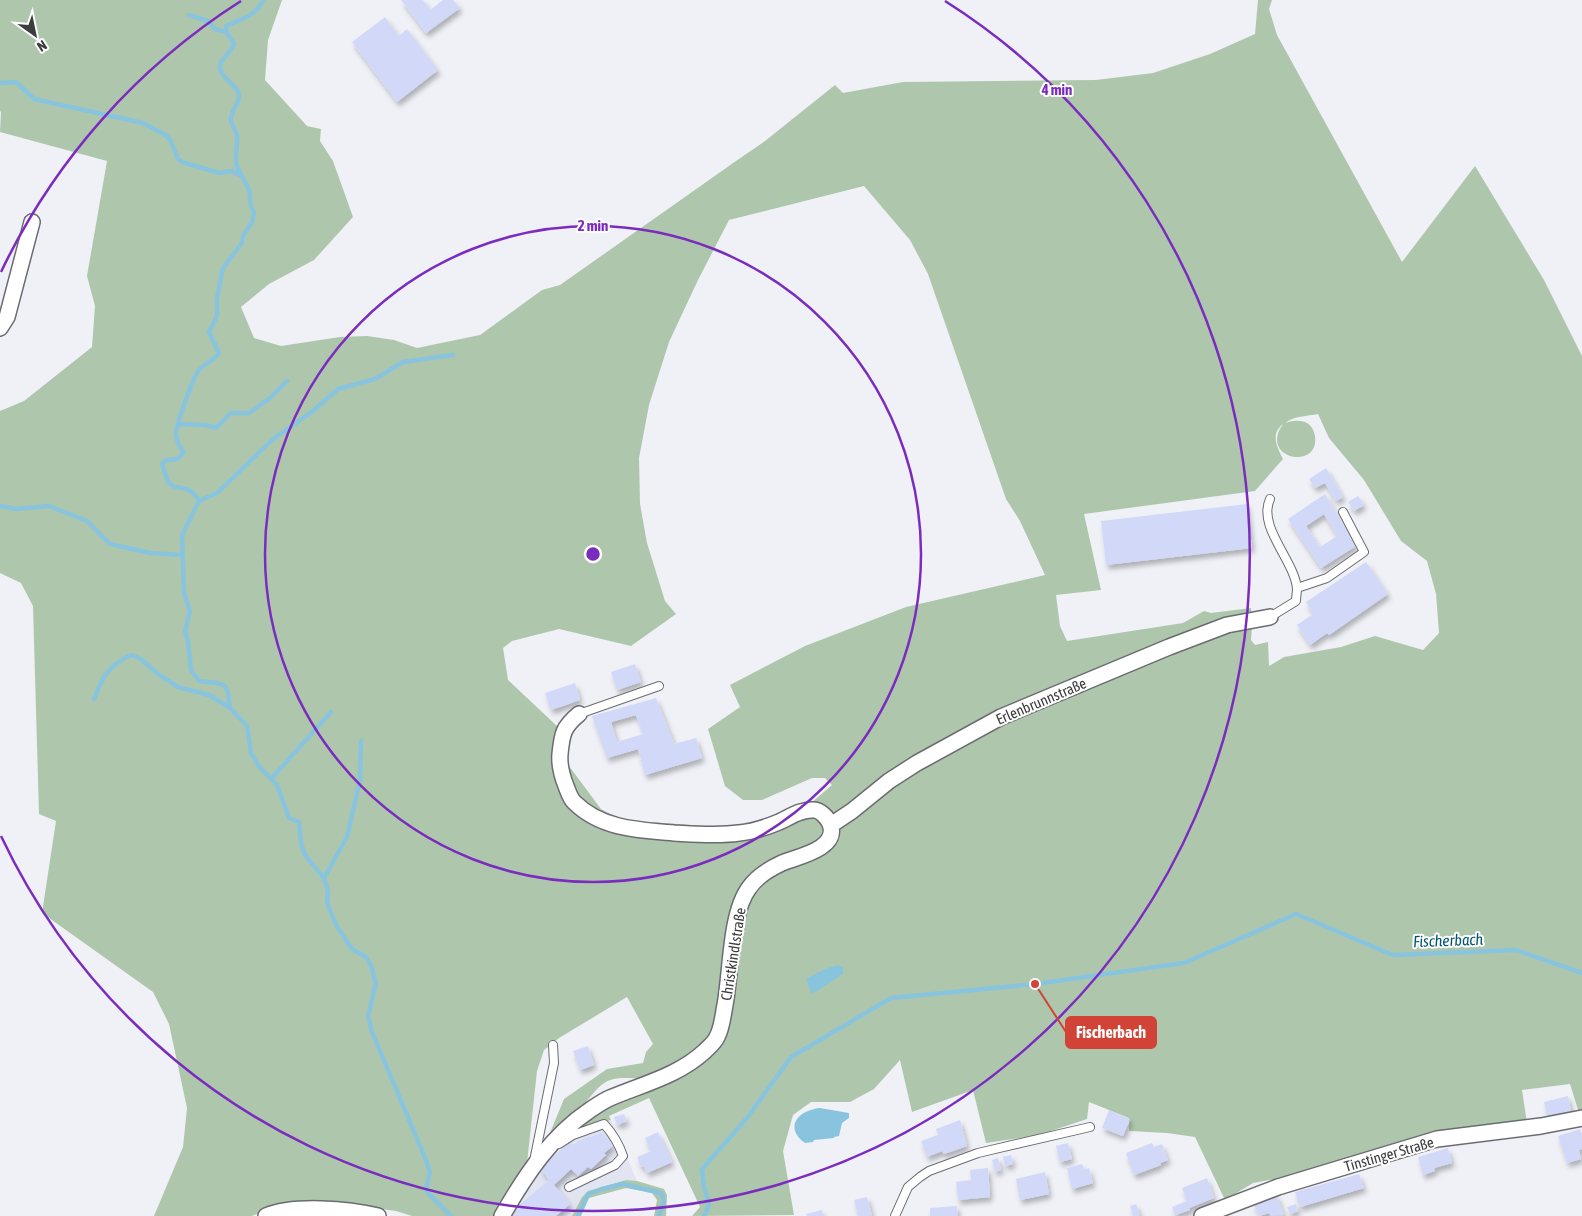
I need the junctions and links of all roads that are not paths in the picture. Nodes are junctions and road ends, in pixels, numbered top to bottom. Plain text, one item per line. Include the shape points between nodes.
1 (32, 222) dead end
2 (0, 328) edge
3 (1270, 499) dead end
4 (1343, 512) dead end
5 (1297, 588) junction
6 (1270, 617) joint
7 (659, 686) dead end
8 (579, 714) joint
9 (831, 825) junction
10 (553, 1045) dead end
11 (1582, 1118) edge
12 (1090, 1127) dead end
13 (545, 1152) junction
14 (533, 1166) junction
15 (569, 1186) dead end
16 (293, 1213) edge
17 (266, 1216) edge
18 (378, 1216) edge
19 (502, 1216) edge
20 (895, 1216) edge
21 (1202, 1216) edge

1 - 2 street via 7,318
3 - 5 lane via 1266,513
4 - 5 lane via 1364,552 1327,578
5 - 6 lane via 1296,600
6 - 9 street, Erlenbrunnstraße via 1227,626 1169,647 1001,717 916,763
7 - 8 lane
8 - 9 street via 568,724 562,738 560,761 572,801 596,818 619,828 690,834 739,833 777,823 801,811 816,810
9 - 13 street, Christkindlstraße via 831,834 825,844 807,856 784,862 762,874 740,902 723,1017 717,1037 711,1044 686,1066 600,1103 572,1122
10 - 14 lane via 554,1063
11 - 21 street, Tinstinger Straße via 1437,1139 1278,1187
12 - 20 lane via 978,1152 929,1171 908,1187
13 - 14 street, Christkindlstraße
13 - 15 lane via 573,1135 604,1124 610,1131 620,1146 622,1156 615,1165
14 - 19 street, Christkindlstraße
16 - 17 street via 275,1212
16 - 18 street via 313,1209

